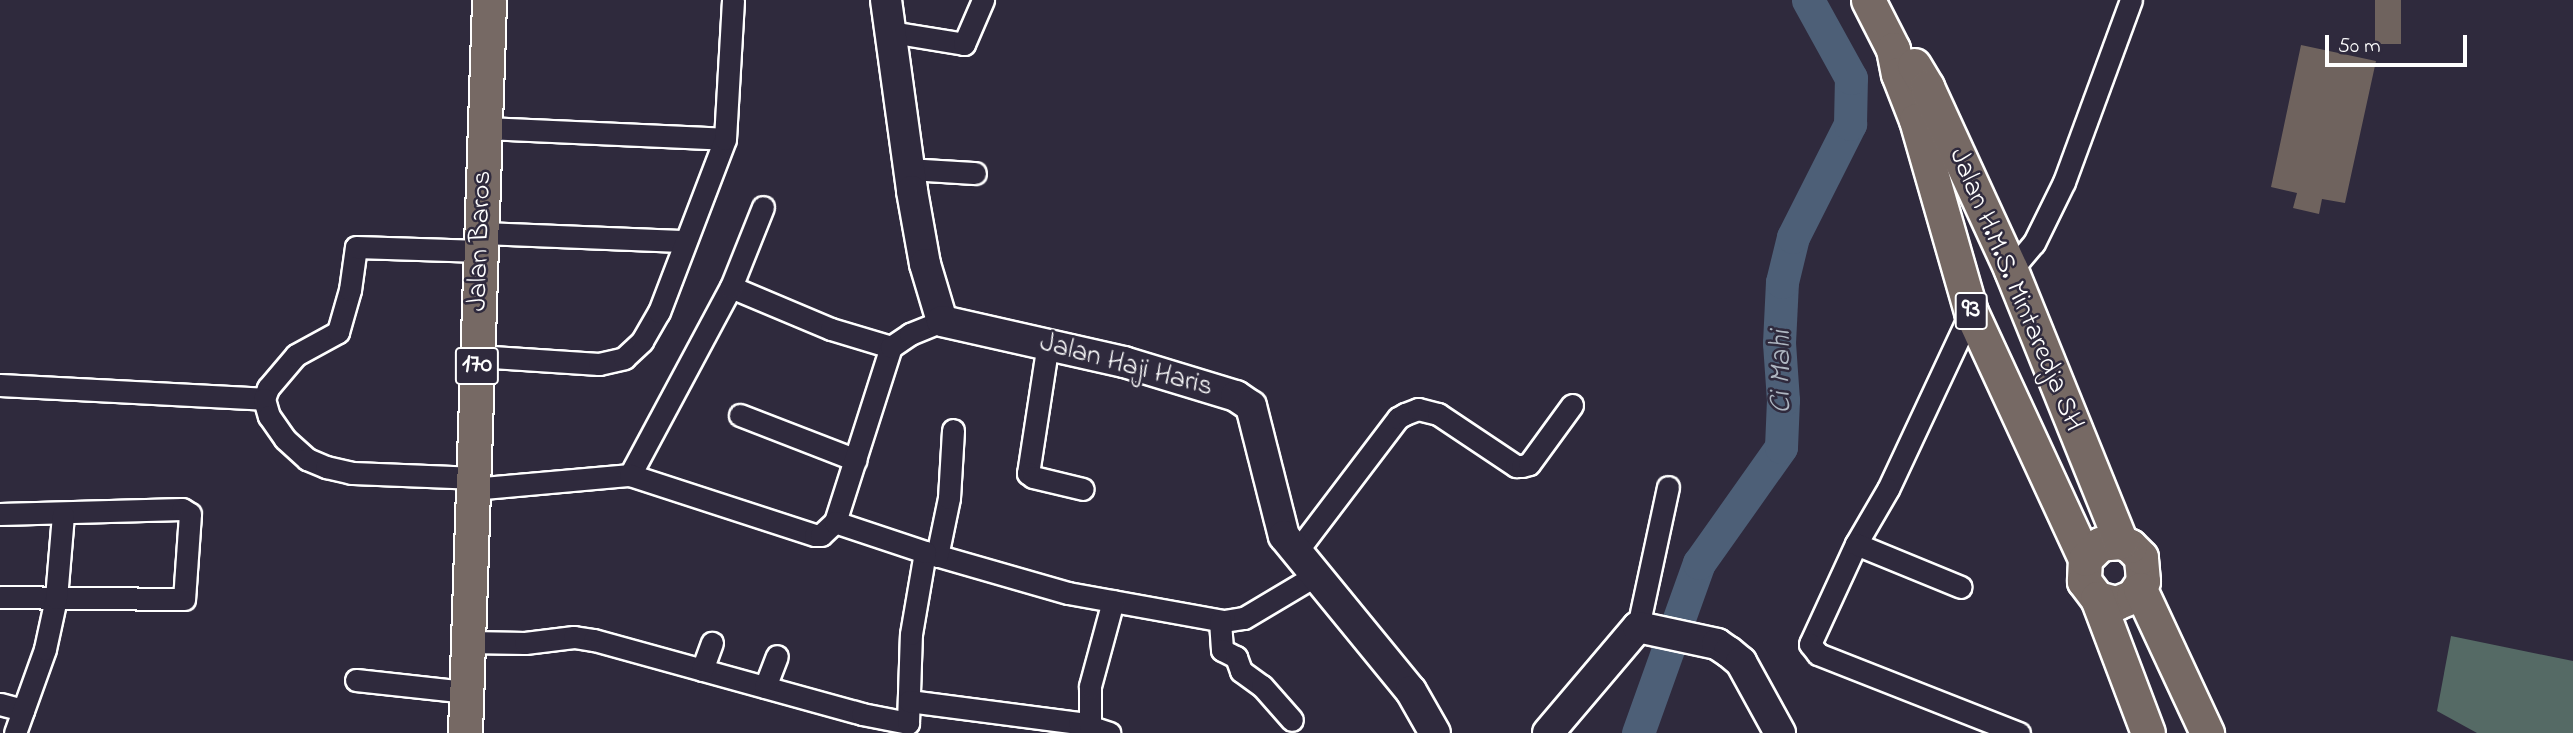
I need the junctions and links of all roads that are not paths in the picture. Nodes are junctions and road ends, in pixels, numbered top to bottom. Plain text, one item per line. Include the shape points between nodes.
1 (489, 0) edge
2 (733, 0) edge
3 (886, 0) edge
4 (983, 0) edge
5 (1868, 0) edge
6 (2131, 0) edge
7 (891, 32) junction
8 (1893, 49) junction
9 (485, 128) junction
10 (725, 139) junction
11 (909, 169) junction
12 (975, 173) dead end
13 (763, 207) dead end
14 (683, 241) junction
15 (481, 242) junction
16 (2009, 267) junction
17 (731, 286) junction
18 (1966, 299) junction
19 (942, 321) junction
20 (1048, 343) junction
21 (891, 347) junction
22 (477, 356) junction
23 (0, 385) edge
24 (264, 399) junction
25 (1572, 405) dead end
26 (740, 415) dead end
27 (953, 430) dead end
28 (856, 460) junction
29 (630, 475) junction
30 (472, 484) junction
31 (1668, 487) dead end
32 (1083, 489) dead end
33 (0, 514) edge
34 (63, 515) junction
35 (835, 522) junction
36 (2121, 542) junction
37 (1856, 544) junction
38 (1297, 551) junction
39 (931, 554) junction
40 (2085, 559) junction
41 (1316, 575) junction
42 (1961, 587) dead end
43 (2140, 589) junction
44 (0, 597) edge
45 (56, 598) junction
46 (2097, 598) junction
47 (1113, 601) junction
48 (1220, 621) junction
49 (1646, 629) junction
50 (469, 642) junction
51 (712, 643) dead end
52 (777, 656) dead end
53 (702, 670) junction
54 (356, 680) dead end
55 (765, 687) junction
56 (467, 692) junction
57 (909, 701) junction
58 (0, 704) edge
59 (23, 710) junction
60 (1292, 720) dead end
61 (908, 728) edge
62 (1099, 729) edge
63 (15, 733) edge
64 (465, 733) edge
65 (1435, 733) edge
66 (1548, 733) edge
67 (1780, 733) edge
68 (2019, 733) edge
69 (2148, 733) edge
70 (2207, 733) edge

1 - 9 main road, Jalan Baros / 170
2 - 10 street
3 - 7 street
4 - 7 street via 964,44
5 - 8 main road, Jalan H.M.S. Mintaredja SH / 93
6 - 16 street via 2064,182 2034,243
7 - 11 street
8 - 16 main road, Jalan H.M.S. Mintaredja SH / 93 via 1915,65 1927,87
8 - 18 main road, Jalan H.M.S. Mintaredja SH / 93
9 - 10 street
9 - 15 main road, Jalan Baros / 170
10 - 14 street
11 - 12 street
11 - 19 street via 925,264
13 - 17 street
14 - 15 street
14 - 22 street via 659,312 642,341 624,358 600,364
15 - 22 main road, Jalan Baros / 170
15 - 24 street via 356,247 338,332 296,355
16 - 18 main road via 1997,257 1975,261 1964,271
16 - 36 main road, Jalan H.M.S. Mintaredja SH / 93
17 - 21 street via 831,329
17 - 29 street
18 - 37 street via 1888,489
18 - 40 main road, Jalan H.M.S. Mintaredja SH / 93
19 - 20 street, Jalan Haji Haris
19 - 21 street
20 - 32 street via 1028,472 1041,480
20 - 38 street, Jalan Haji Haris via 1236,396 1251,406 1279,527
21 - 28 street
22 - 30 main road, Jalan Baros / 170
23 - 24 street
24 - 30 street via 285,439 326,467
25 - 38 street via 1529,464 1522,466 1438,414 1418,409 1405,414
26 - 28 street
27 - 39 street via 950,498
28 - 35 street
29 - 30 street
29 - 35 street via 815,535
30 - 50 main road, Jalan Baros / 170
31 - 49 street
33 - 34 street
34 - 45 street
34 - 45 street via 186,510 190,514 186,593 176,601
35 - 39 street
36 - 40 main road via 2100,544
36 - 43 main road, Jalan H.M.S. Mintaredja SH / 93 via 2136,551 2144,564
37 - 42 street
37 - 68 street via 1812,636 1813,650
38 - 41 street, Jalan Haji Haris
39 - 47 street via 1034,585
39 - 57 street via 911,634
40 - 46 main road, Jalan H.M.S. Mintaredja SH / 93 via 2084,581
41 - 48 street via 1244,618
41 - 65 street, Jalan Haji Haris via 1411,691
43 - 46 main road via 2125,601
43 - 70 main road, Jalan H.M.S. Mintaredja SH / 93
44 - 45 street
45 - 59 street via 45,649
46 - 69 main road, Jalan H.M.S. Mintaredja SH / 93
47 - 48 street
47 - 62 street via 1090,686
48 - 60 street via 1222,650 1236,657 1241,671 1262,686
49 - 66 street
49 - 67 street via 1717,644 1741,662
50 - 53 street via 525,643 574,637
50 - 56 main road, Jalan Baros / 170
51 - 53 street
52 - 55 street
53 - 55 street
54 - 56 street
55 - 61 street
56 - 64 main road, Jalan Baros / 170
57 - 61 street
57 - 62 street
58 - 59 street
59 - 63 street

